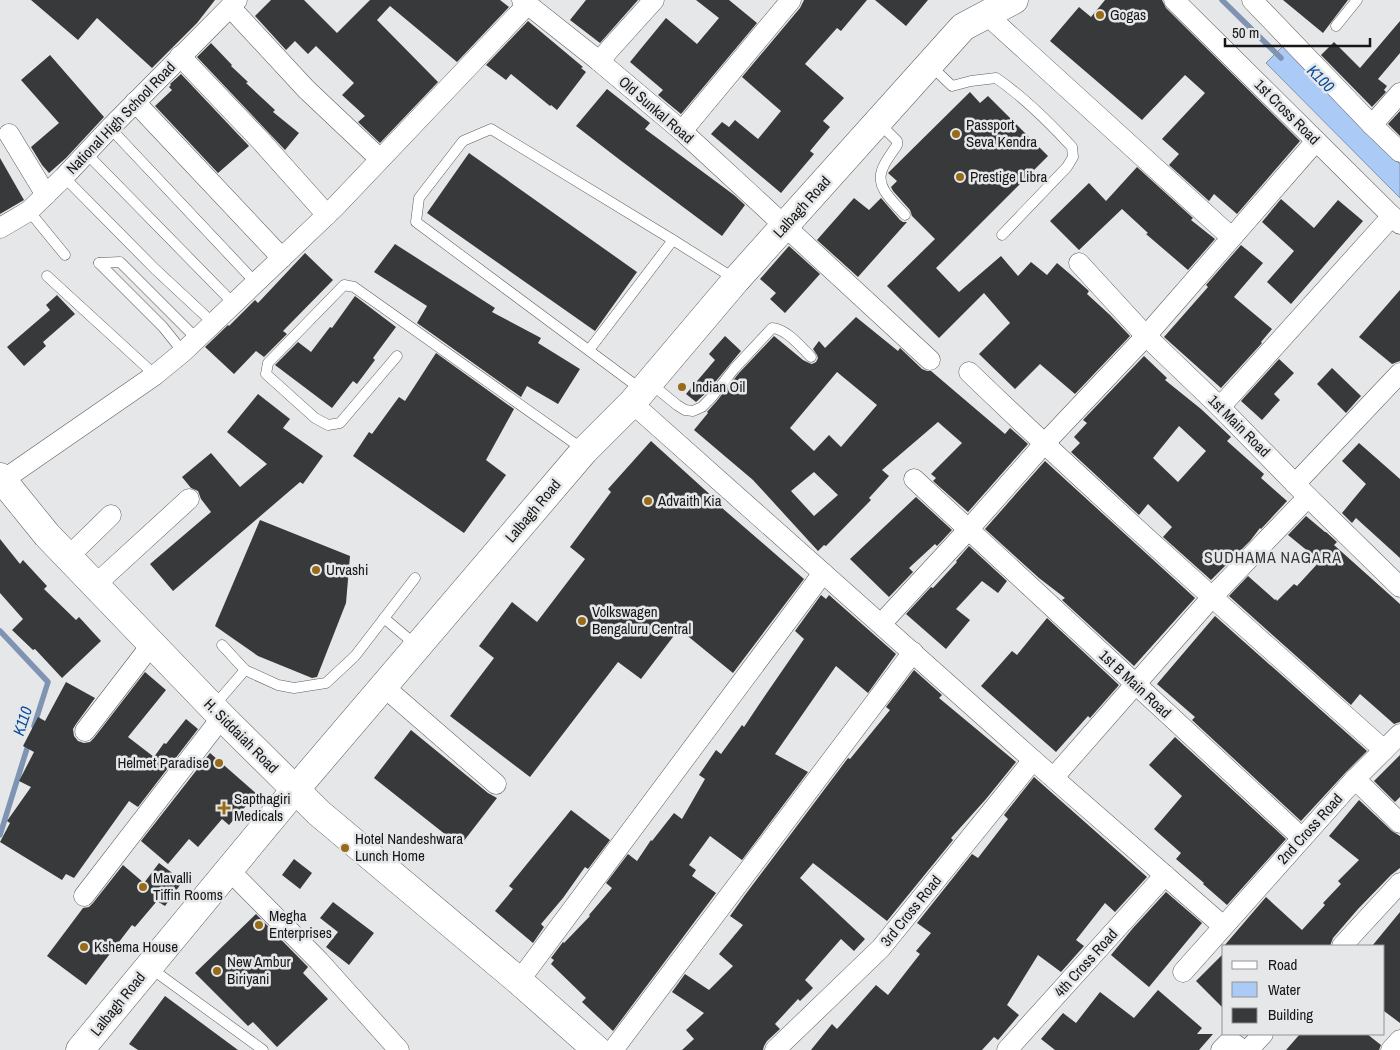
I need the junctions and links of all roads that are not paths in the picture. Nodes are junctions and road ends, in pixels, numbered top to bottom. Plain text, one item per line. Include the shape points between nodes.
1 (654, 0) edge
2 (790, 0) edge
3 (1014, 0) edge
4 (1174, 0) edge
5 (1252, 0) edge
6 (1357, 0) edge
7 (525, 2) edge
8 (233, 3) edge
9 (987, 14) junction
10 (1336, 26) dead end
11 (180, 56) junction
12 (599, 60) junction
13 (930, 65) junction
14 (1400, 93) edge
15 (135, 102) junction
16 (878, 122) junction
17 (1372, 126) junction
18 (110, 128) junction
19 (682, 131) junction
20 (9, 134) dead end
21 (1316, 141) junction
22 (1400, 152) edge
23 (86, 153) junction
24 (380, 159) junction
25 (64, 177) junction
26 (46, 195) junction
27 (29, 211) junction
28 (905, 214) dead end
29 (327, 215) junction
30 (1396, 220) edge
31 (786, 225) junction
32 (0, 228) edge
33 (1002, 235) dead end
34 (1231, 237) junction
35 (673, 240) junction
36 (65, 255) dead end
37 (282, 258) junction
38 (1079, 264) dead end
39 (47, 276) dead end
40 (736, 280) junction
41 (256, 283) junction
42 (234, 304) junction
43 (213, 324) junction
44 (1146, 336) junction
45 (190, 346) junction
46 (589, 350) junction
47 (397, 356) dead end
48 (811, 357) dead end
49 (930, 360) dead end
50 (969, 372) dead end
51 (1400, 373) edge
52 (155, 375) junction
53 (641, 392) junction
54 (1220, 407) junction
55 (1044, 444) junction
56 (584, 451) junction
57 (1, 478) edge
58 (914, 478) dead end
59 (1301, 490) junction
60 (189, 499) dead end
61 (111, 516) dead end
62 (968, 530) junction
63 (68, 557) junction
64 (823, 572) junction
65 (414, 578) dead end
66 (96, 585) junction
67 (1400, 587) edge
68 (1212, 597) junction
69 (384, 618) junction
70 (881, 624) junction
71 (152, 644) junction
72 (222, 646) dead end
73 (418, 646) junction
74 (913, 652) junction
75 (245, 670) junction
76 (1136, 683) junction
77 (383, 686) junction
78 (217, 712) junction
79 (85, 731) dead end
80 (1400, 734) edge
81 (1384, 750) junction
82 (1033, 760) junction
83 (1054, 777) junction
84 (1355, 779) junction
85 (496, 784) dead end
86 (295, 790) junction
87 (1400, 823) edge
88 (1302, 838) junction
89 (229, 870) junction
90 (1165, 875) junction
91 (1400, 883) edge
92 (84, 896) dead end
93 (1223, 926) junction
94 (1343, 945) edge
95 (148, 966) junction
96 (1183, 972) dead end
97 (519, 982) junction
98 (1262, 1035) edge
99 (1400, 1040) edge
100 (80, 1050) edge
101 (263, 1050) edge
102 (399, 1050) edge
103 (597, 1050) edge
104 (613, 1050) edge
105 (775, 1050) edge
106 (1007, 1050) edge
107 (1222, 1050) edge
108 (1244, 1050) edge
109 (1248, 1050) edge
110 (1391, 1050) edge

1 - 12 street
2 - 19 street
3 - 9 main road, Lalbagh Road
4 - 21 street, 1st Cross Road
5 - 17 street
6 - 10 lane
7 - 12 street, Old Sunkal Road
7 - 24 street
8 - 11 street, National High School Road
8 - 24 street via 306,89
9 - 13 main road, Lalbagh Road via 964,27
9 - 34 street
11 - 15 street, National High School Road
11 - 29 street
12 - 19 street, Old Sunkal Road
13 - 16 main road, Lalbagh Road
13 - 33 lane via 952,86 996,78 1014,90 1072,147 1067,167
14 - 17 street
15 - 18 street, National High School Road
15 - 37 street
16 - 28 lane via 897,141 882,170 883,190
16 - 31 main road, Lalbagh Road
17 - 22 street
18 - 23 street, National High School Road
18 - 41 lane
19 - 31 street, Old Sunkal Road
20 - 26 street
21 - 30 street, 1st Cross Road
21 - 34 street
23 - 25 street, National High School Road
23 - 42 lane
24 - 29 street
25 - 26 street, National High School Road
25 - 43 lane
26 - 27 street, National High School Road
27 - 32 street, National High School Road
27 - 36 lane
29 - 37 street
30 - 54 street
31 - 40 main road, Lalbagh Road
31 - 49 street, Old Sunkal Road
34 - 44 street
35 - 40 lane
35 - 46 lane
35 - 46 lane via 491,129 464,141 418,198 416,222
37 - 41 street
38 - 44 street, 1st Main Road
39 - 52 lane
40 - 53 main road, Lalbagh Road
41 - 42 street
42 - 43 street
43 - 45 street
44 - 54 street, 1st Main Road
44 - 55 street
45 - 45 lane via 163,327 99,263 120,262
45 - 52 street
46 - 53 lane
47 - 56 lane via 340,423 328,425 315,418 266,374 268,363 344,285 354,287
48 - 53 lane via 785,333 772,328 702,407 684,410
50 - 55 street
51 - 59 street
52 - 57 street
53 - 56 main road, Lalbagh Road
53 - 64 street
54 - 59 street, 1st Main Road
55 - 62 street
55 - 68 street
56 - 73 main road, Lalbagh Road
57 - 63 main road, H. Siddaiah Road
58 - 62 street, 1st B Main Road
59 - 67 street, 1st Main Road
59 - 68 street
60 - 66 street
61 - 63 street
62 - 70 street
62 - 76 street, 1st B Main Road
63 - 66 main road, H. Siddaiah Road
64 - 70 street
64 - 97 street
65 - 69 lane
66 - 71 main road, H. Siddaiah Road
68 - 76 street
68 - 81 street
69 - 73 lane
69 - 75 lane via 354,656 326,683 294,688 278,685
70 - 74 street
71 - 78 main road, H. Siddaiah Road
71 - 79 street
72 - 75 lane
73 - 77 main road, Lalbagh Road
74 - 82 street
74 - 104 street
75 - 78 lane
76 - 83 street
76 - 88 street, 1st B Main Road
77 - 85 street
77 - 86 main road, Lalbagh Road
78 - 86 main road, H. Siddaiah Road
78 - 92 street
80 - 81 street, 2nd Cross Road
81 - 84 street, 2nd Cross Road
82 - 83 street
82 - 105 street, 3rd Cross Road via 881,948
83 - 90 street
84 - 87 street
84 - 88 street, 2nd Cross Road
86 - 89 main road, Lalbagh Road
86 - 97 main road, H. Siddaiah Road
88 - 93 street, 2nd Cross Road
89 - 95 main road, Lalbagh Road
89 - 102 street via 319,961
90 - 93 street
90 - 106 street, 4th Cross Road
91 - 94 street
93 - 96 street, 2nd Cross Road
95 - 100 main road, Lalbagh Road
95 - 101 lane
97 - 103 main road, H. Siddaiah Road
98 - 109 street
99 - 110 street
107 - 108 street via 1230,1041

